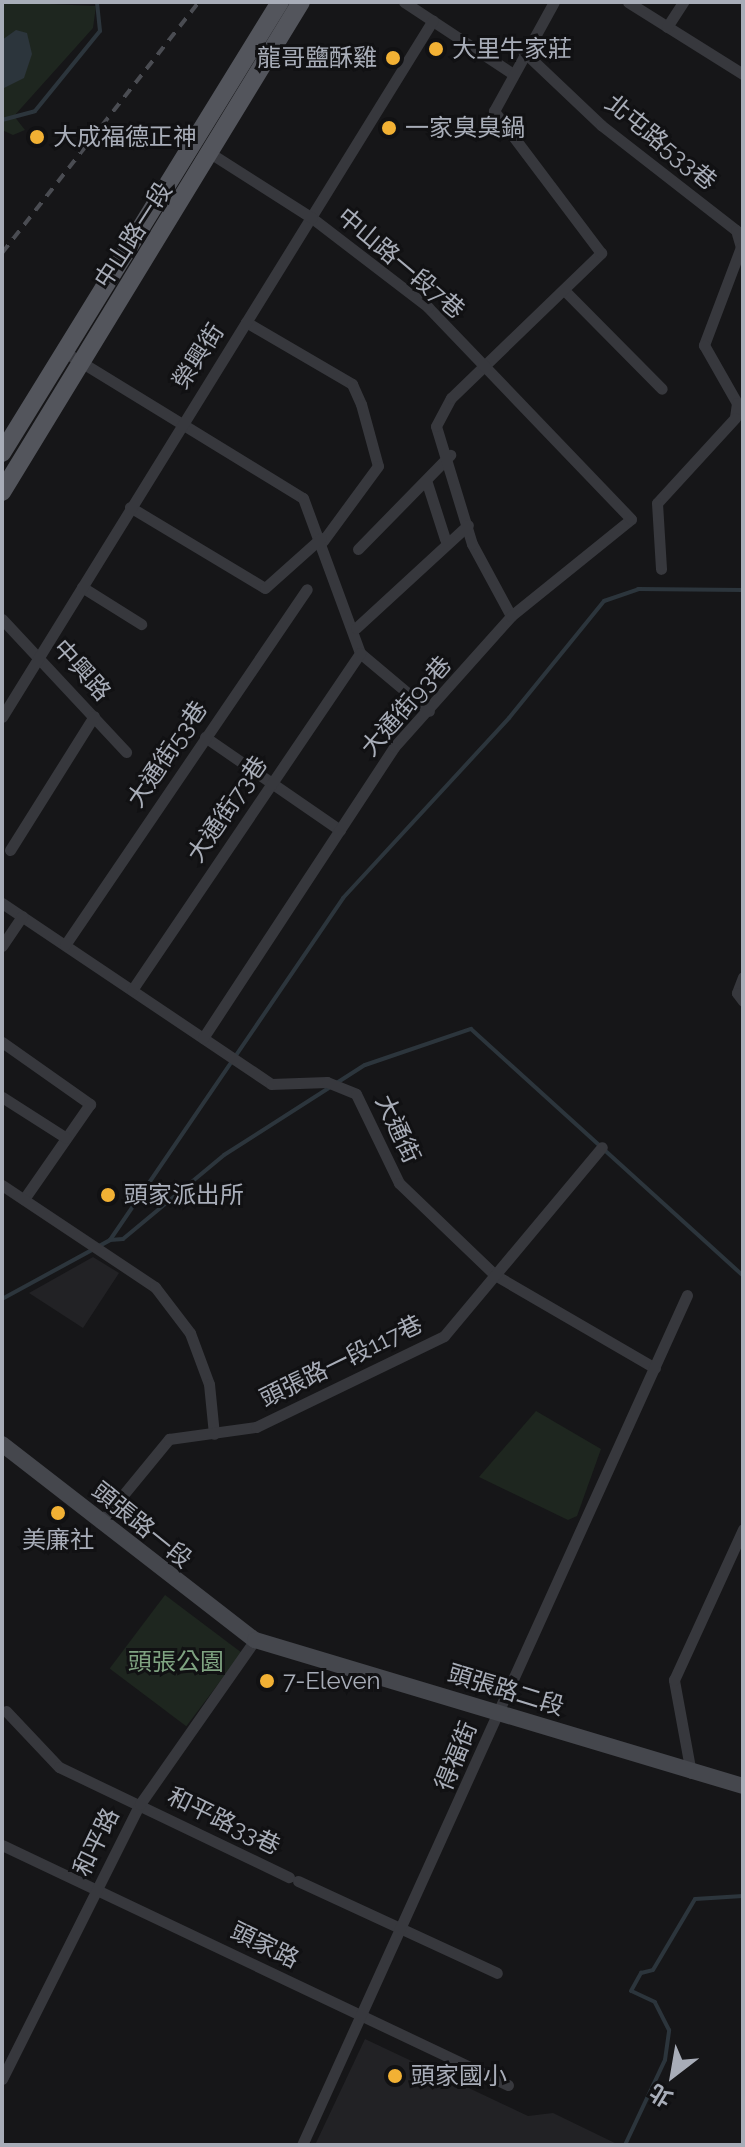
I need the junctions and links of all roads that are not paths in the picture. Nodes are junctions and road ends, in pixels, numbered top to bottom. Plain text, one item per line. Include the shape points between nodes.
1 (280, 2) edge
2 (301, 2) edge
3 (404, 2) edge
4 (554, 2) edge
5 (628, 2) edge
6 (683, 2) edge
7 (433, 20) junction
8 (667, 27) junction
9 (523, 51) junction
10 (513, 74) junction
11 (743, 74) edge
12 (213, 155) junction
13 (312, 218) junction
14 (566, 292) junction
15 (246, 322) junction
16 (63, 351) junction
17 (80, 361) junction
18 (488, 369) junction
19 (662, 389) dead end
20 (180, 423) junction
21 (2, 453) edge
22 (450, 455) junction
23 (427, 483) junction
24 (2, 492) edge
25 (130, 507) junction
26 (631, 519) joint
27 (468, 525) junction
28 (445, 539) junction
29 (322, 540) junction
30 (358, 549) dead end
31 (661, 569) dead end
32 (82, 587) junction
33 (307, 589) dead end
34 (511, 616) junction
35 (2, 619) edge
36 (141, 624) dead end
37 (356, 628) junction
38 (360, 653) junction
39 (40, 656) junction
40 (429, 711) junction
41 (94, 716) junction
42 (2, 717) edge
43 (205, 737) junction
44 (126, 752) dead end
45 (271, 783) junction
46 (340, 830) junction
47 (10, 850) dead end
48 (2, 903) edge
49 (22, 916) junction
50 (65, 945) junction
51 (2, 946) edge
52 (742, 978) edge
53 (132, 990) junction
54 (743, 1001) edge
55 (203, 1038) junction
56 (2, 1042) edge
57 (2, 1097) edge
58 (66, 1138) junction
59 (602, 1147) dead end
60 (2, 1185) edge
61 (24, 1199) junction
62 (495, 1275) junction
63 (687, 1295) dead end
64 (655, 1368) junction
65 (214, 1434) junction
66 (3, 1447) edge
67 (100, 1523) junction
68 (743, 1529) edge
69 (255, 1640) junction
70 (6, 1711) dead end
71 (497, 1712) junction
72 (691, 1773) junction
73 (743, 1786) edge
74 (140, 1804) junction
75 (2, 1845) edge
76 (97, 1890) junction
77 (404, 1931) junction
78 (497, 1973) dead end
79 (363, 2018) junction
80 (2, 2079) edge
81 (508, 2085) dead end
82 (302, 2145) edge

1 - 16 main road, 中山路一段
2 - 12 main road, 中山路一段
3 - 7 street
4 - 9 street
5 - 8 street
6 - 8 street
7 - 10 street
7 - 13 street, 榮興街
8 - 11 street
9 - 10 street
9 - 31 street, 北屯路533巷 via 739,239 704,345 737,403 735,418 657,503
10 - 14 street via 494,111 601,253
12 - 13 street, 中山路一段7巷
12 - 17 main road, 中山路一段
13 - 15 street, 榮興街
13 - 18 street, 中山路一段7巷 via 428,307
14 - 18 street
14 - 19 street
15 - 20 street, 榮興街
15 - 29 street via 352,384 378,466
16 - 17 street
16 - 21 main road, 中山路一段
17 - 20 street
17 - 24 main road, 中山路一段
18 - 22 street via 451,398 436,426
18 - 26 street, 中山路一段7巷
20 - 25 street, 榮興街
20 - 29 street via 303,498
22 - 23 street
22 - 27 street
23 - 28 street
23 - 30 street
25 - 29 street via 265,588
25 - 32 street, 榮興街
26 - 34 street, 大通街93巷
27 - 28 street
27 - 34 street
28 - 37 street
29 - 37 street
32 - 36 street
32 - 39 street, 榮興街
33 - 43 street, 大通街53巷
34 - 40 street, 大通街93巷
35 - 39 street, 中興路
37 - 38 street
38 - 40 street
38 - 45 street, 大通街73巷
39 - 41 street, 中興路
39 - 42 street, 榮興街
40 - 46 street, 大通街93巷 via 394,747
41 - 44 street, 中興路
41 - 47 street
43 - 45 street
43 - 50 street, 大通街53巷
45 - 46 street
45 - 53 street, 大通街73巷
46 - 55 street, 大通街93巷
48 - 49 street, 大通街
49 - 50 street, 大通街
49 - 51 street
50 - 53 street, 大通街
52 - 54 street
53 - 55 street, 大通街
55 - 62 street, 大通街 via 271,1084 333,1083 365,1102 399,1183
56 - 58 street via 90,1104
57 - 58 street
58 - 61 street
59 - 62 street, 頭張路一段117巷
60 - 61 street
61 - 65 street via 155,1287 190,1333 209,1384
62 - 64 street, 大通街
62 - 65 street, 頭張路一段117巷 via 444,1336 256,1427
63 - 64 street, 得福街
64 - 71 street, 得福街
65 - 67 street, 頭張路一段117巷 via 169,1439
66 - 67 street, 頭張路一段
67 - 69 street, 頭張路一段
68 - 72 street via 674,1680
69 - 71 street, 頭張路二段
69 - 74 street, 和平路
70 - 74 street, 和平路33巷 via 59,1767
71 - 72 street, 頭張路二段
71 - 77 street, 得福街
72 - 73 street, 頭張路二段
74 - 76 street, 和平路
74 - 77 street, 和平路33巷
75 - 76 street, 頭家路
76 - 79 street, 頭家路
76 - 80 street, 和平路
77 - 78 street, 和平路33巷
77 - 79 street, 得福街
79 - 81 street, 頭家路
79 - 82 street, 得福街

